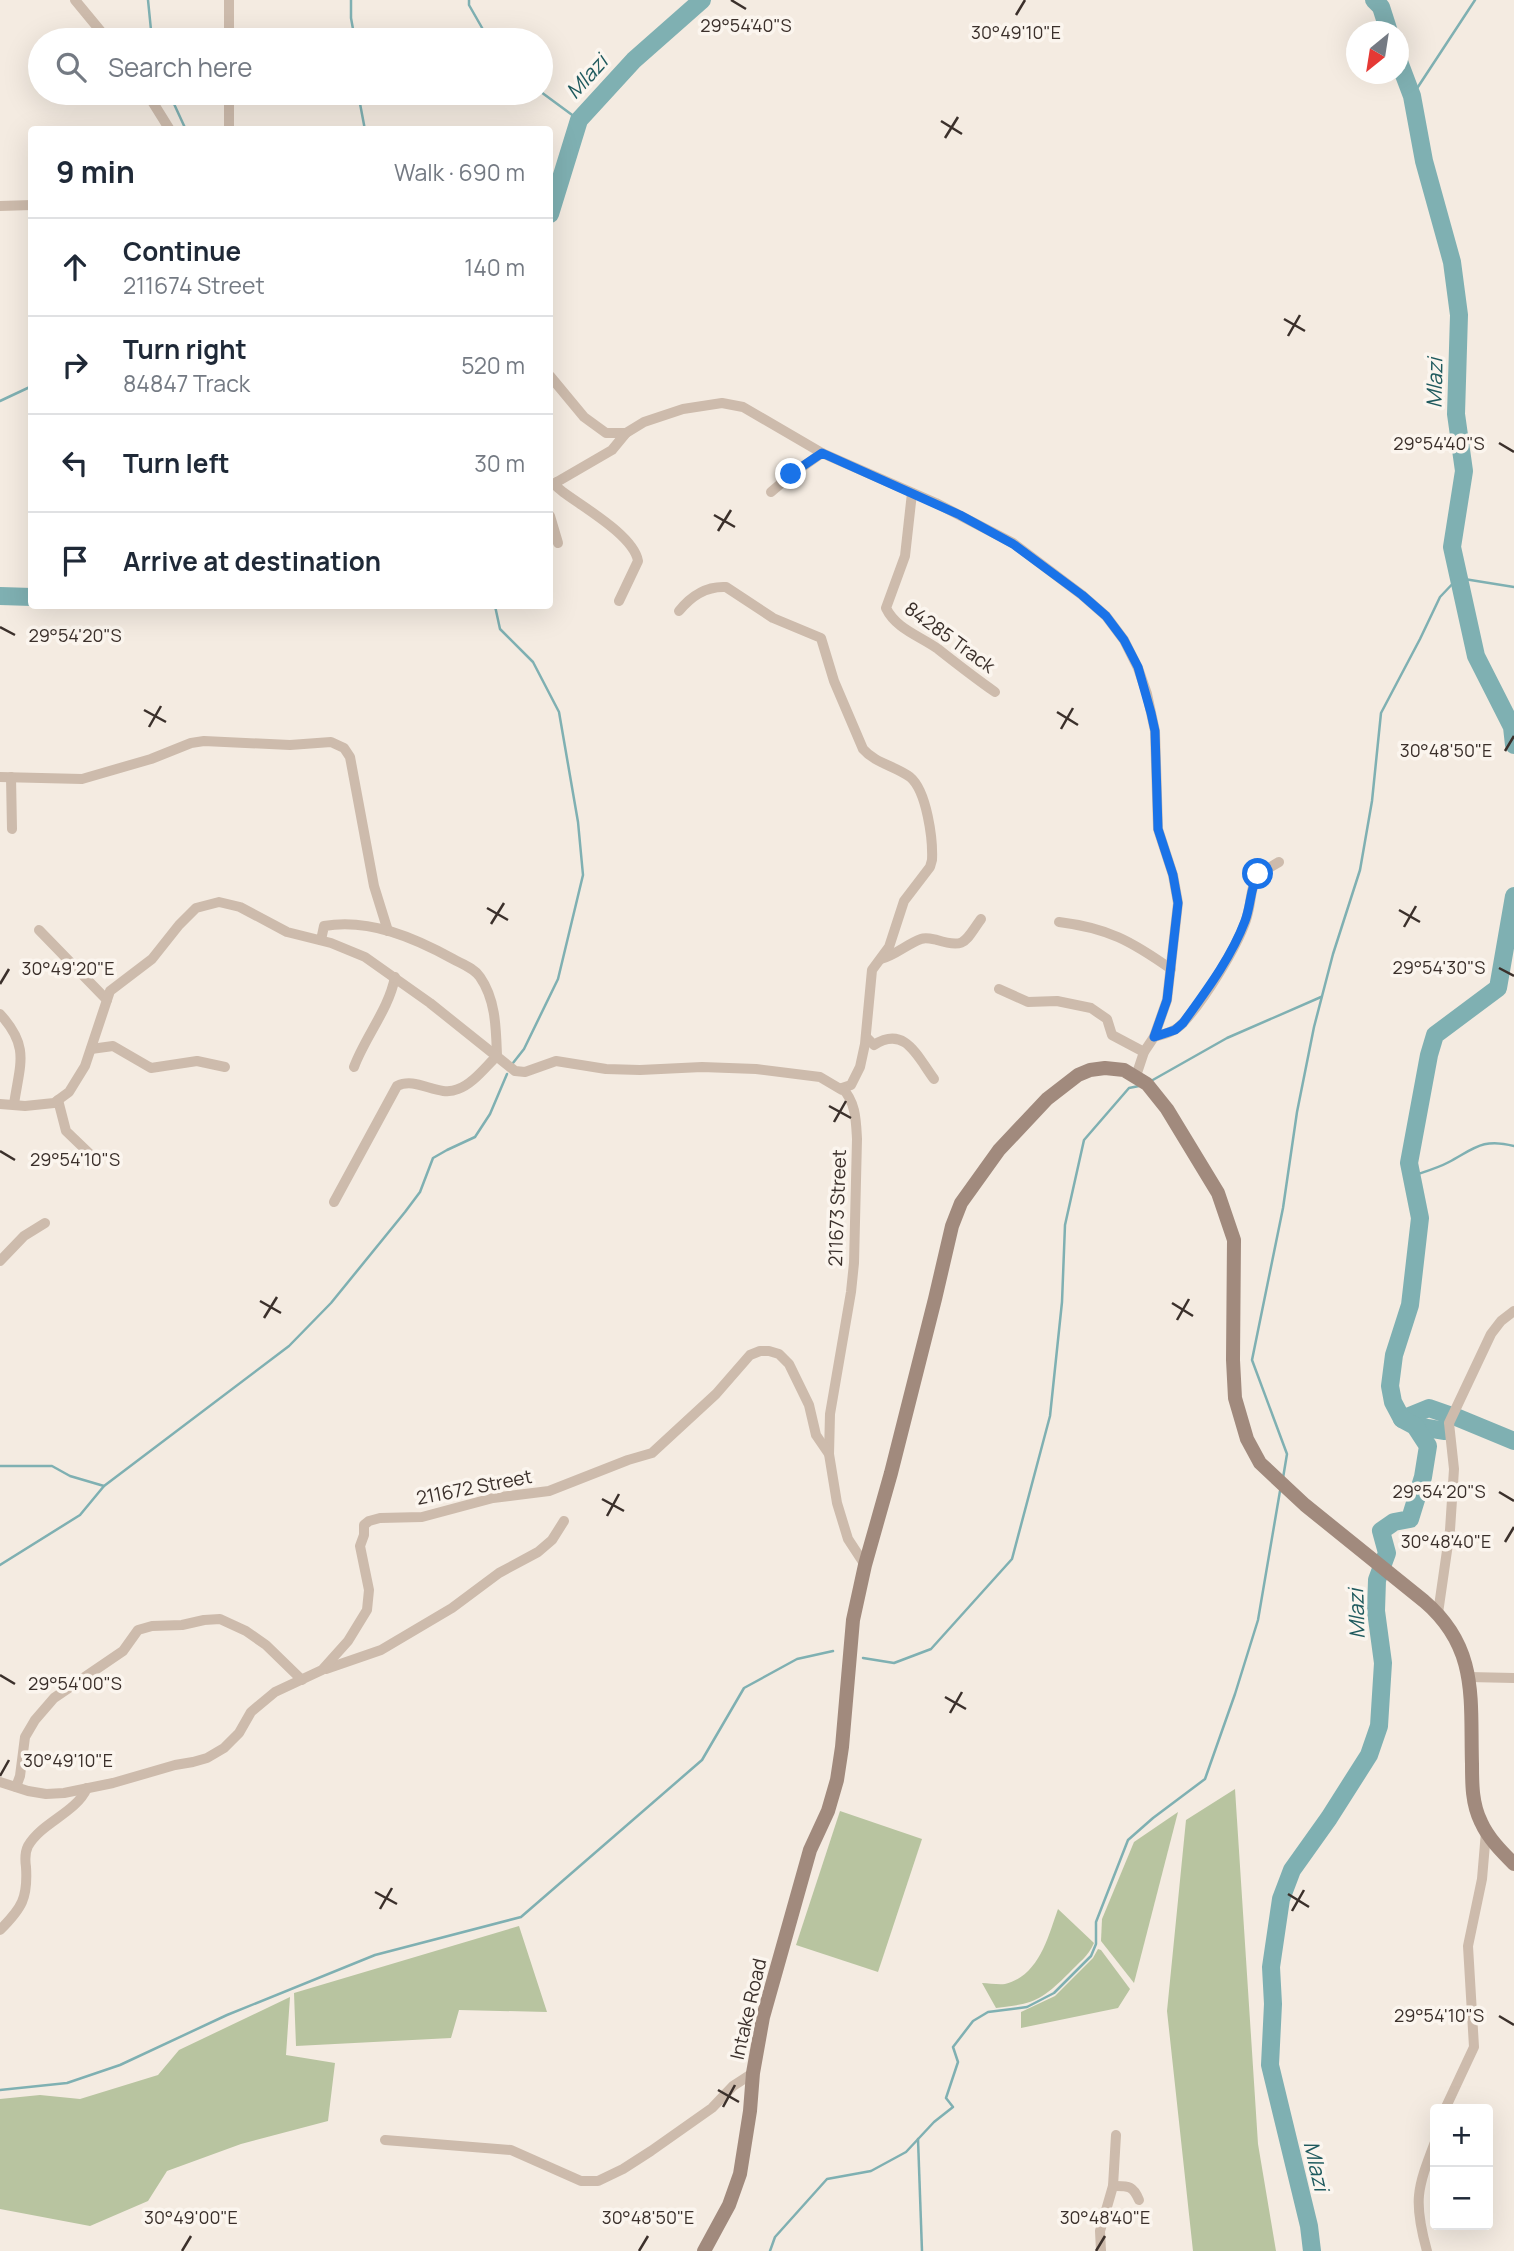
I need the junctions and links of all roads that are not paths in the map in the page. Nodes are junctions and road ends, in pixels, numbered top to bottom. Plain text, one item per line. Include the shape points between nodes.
1 (72, 0) edge
2 (229, 0) edge
3 (97, 28) edge
4 (229, 28) edge
5 (154, 105) edge
6 (229, 105) edge
7 (168, 126) edge
8 (229, 126) edge
9 (28, 205) edge
10 (0, 206) edge
11 (553, 380) edge
12 (626, 433) junction
13 (822, 453) junction
14 (553, 484) edge
15 (771, 492) dead end
16 (912, 493) junction
17 (553, 526) edge
18 (558, 543) dead end
19 (619, 601) dead end
20 (679, 611) dead end
21 (995, 692) dead end
22 (6, 777) edge
23 (12, 830) dead end
24 (1279, 862) dead end
25 (981, 919) dead end
26 (1059, 922) dead end
27 (38, 930) dead end
28 (388, 930) junction
29 (321, 940) junction
30 (881, 959) junction
31 (1171, 969) junction
32 (395, 977) junction
33 (999, 989) dead end
34 (107, 1000) junction
35 (0, 1014) edge
36 (866, 1037) junction
37 (1154, 1037) junction
38 (90, 1049) junction
39 (1144, 1052) junction
40 (497, 1056) junction
41 (225, 1067) dead end
42 (354, 1067) dead end
43 (1136, 1076) junction
44 (934, 1079) dead end
45 (842, 1088) junction
46 (58, 1100) junction
47 (0, 1104) edge
48 (14, 1104) junction
49 (91, 1155) dead end
50 (334, 1202) dead end
51 (45, 1223) dead end
52 (0, 1261) edge
53 (1514, 1311) edge
54 (829, 1458) junction
55 (564, 1521) dead end
56 (865, 1565) junction
57 (1438, 1613) junction
58 (323, 1670) junction
59 (1469, 1677) junction
60 (1514, 1678) edge
61 (302, 1680) junction
62 (0, 1782) edge
63 (16, 1787) junction
64 (87, 1788) junction
65 (1486, 1832) junction
66 (1514, 1864) edge
67 (0, 1930) edge
68 (753, 2073) junction
69 (1447, 2104) edge
70 (1116, 2135) dead end
71 (385, 2140) dead end
72 (1430, 2157) edge
73 (1113, 2186) junction
74 (1139, 2200) dead end
75 (704, 2251) edge
76 (1101, 2251) edge
77 (1427, 2251) edge

1 - 3 street
2 - 4 street
5 - 7 street
6 - 8 street
9 - 10 street
11 - 12 street via 597,428
12 - 13 street via 650,419 722,403 743,407
12 - 14 street via 612,450
13 - 15 street
13 - 16 street
14 - 19 street via 622,536 636,554 638,561
16 - 21 street, 84285 Track via 905,556 886,608 898,624
16 - 31 street via 1013,544 1082,595 1124,640 1138,667 1155,731 1156,816 1178,903
17 - 18 street
20 - 30 street via 700,593 726,587 773,618 821,638 860,744 870,756 916,784 926,811 930,867 904,901
22 - 23 street
22 - 28 street via 82,779 197,741 338,744 350,757 374,886
24 - 37 street via 1258,874 1235,945 1196,1006 1175,1030
25 - 30 street via 958,944 921,939
26 - 31 street via 1115,935
27 - 34 street
28 - 29 street via 328,925 322,928
28 - 40 street via 478,974 492,1003
29 - 32 street via 365,957
29 - 34 street via 287,932 230,904 210,903 189,914 152,959 116,985
30 - 36 street via 872,970
31 - 37 street via 1167,1000
32 - 40 street
32 - 42 street via 393,990
33 - 39 street via 1028,1002 1091,1008 1107,1019 1112,1035
34 - 38 street
35 - 48 street via 16,1035 21,1051
36 - 44 street via 874,1045 902,1040
36 - 45 street via 860,1067 851,1085
37 - 39 street
38 - 41 street via 113,1046 151,1068 197,1061
38 - 46 street via 75,1085
39 - 43 street
40 - 45 street via 520,1072 556,1061 614,1069 756,1069 820,1077
40 - 50 street via 454,1091 407,1082 397,1086
43 - 56 street, Intake Road via 1105,1068 1078,1075 1026,1120 961,1203
43 - 57 street via 1167,1109 1206,1171 1227,1216 1234,1240 1235,1398 1247,1439 1260,1463
45 - 54 street, 211673 Street via 852,1100 856,1123 854,1263 830,1414
46 - 48 street
46 - 49 street via 66,1131
47 - 48 street
51 - 52 street via 24,1236
53 - 57 street via 1491,1334 1449,1423 1454,1469
54 - 56 street via 848,1539
54 - 58 street, 211672 Street via 789,1364 779,1354 760,1351 750,1355 716,1394 652,1453 549,1491 493,1498 422,1517 369,1521 360,1546 369,1590 367,1610 348,1642
55 - 58 street via 538,1552 499,1573 452,1608 381,1650
56 - 68 street, Intake Road via 853,1620 837,1780 782,1945
57 - 59 street via 1457,1639
58 - 61 street, 211672 Street
59 - 60 street
59 - 65 street via 1472,1789
61 - 63 street via 266,1645 220,1619 138,1630 122,1651 54,1698 35,1720 25,1737
61 - 64 street, 211672 Street via 275,1692 251,1712 224,1748 207,1758
62 - 63 street, 211672 Street
63 - 64 street, 211672 Street via 46,1794
64 - 67 street via 28,1846 24,1900
65 - 66 street
65 - 69 street via 1468,1946 1474,2047
68 - 71 street via 651,2151 598,2181 581,2181 500,2148
68 - 75 street, Intake Road via 740,2174
70 - 73 street
72 - 77 street via 1417,2197
73 - 74 street via 1132,2188
73 - 76 street via 1100,2231

